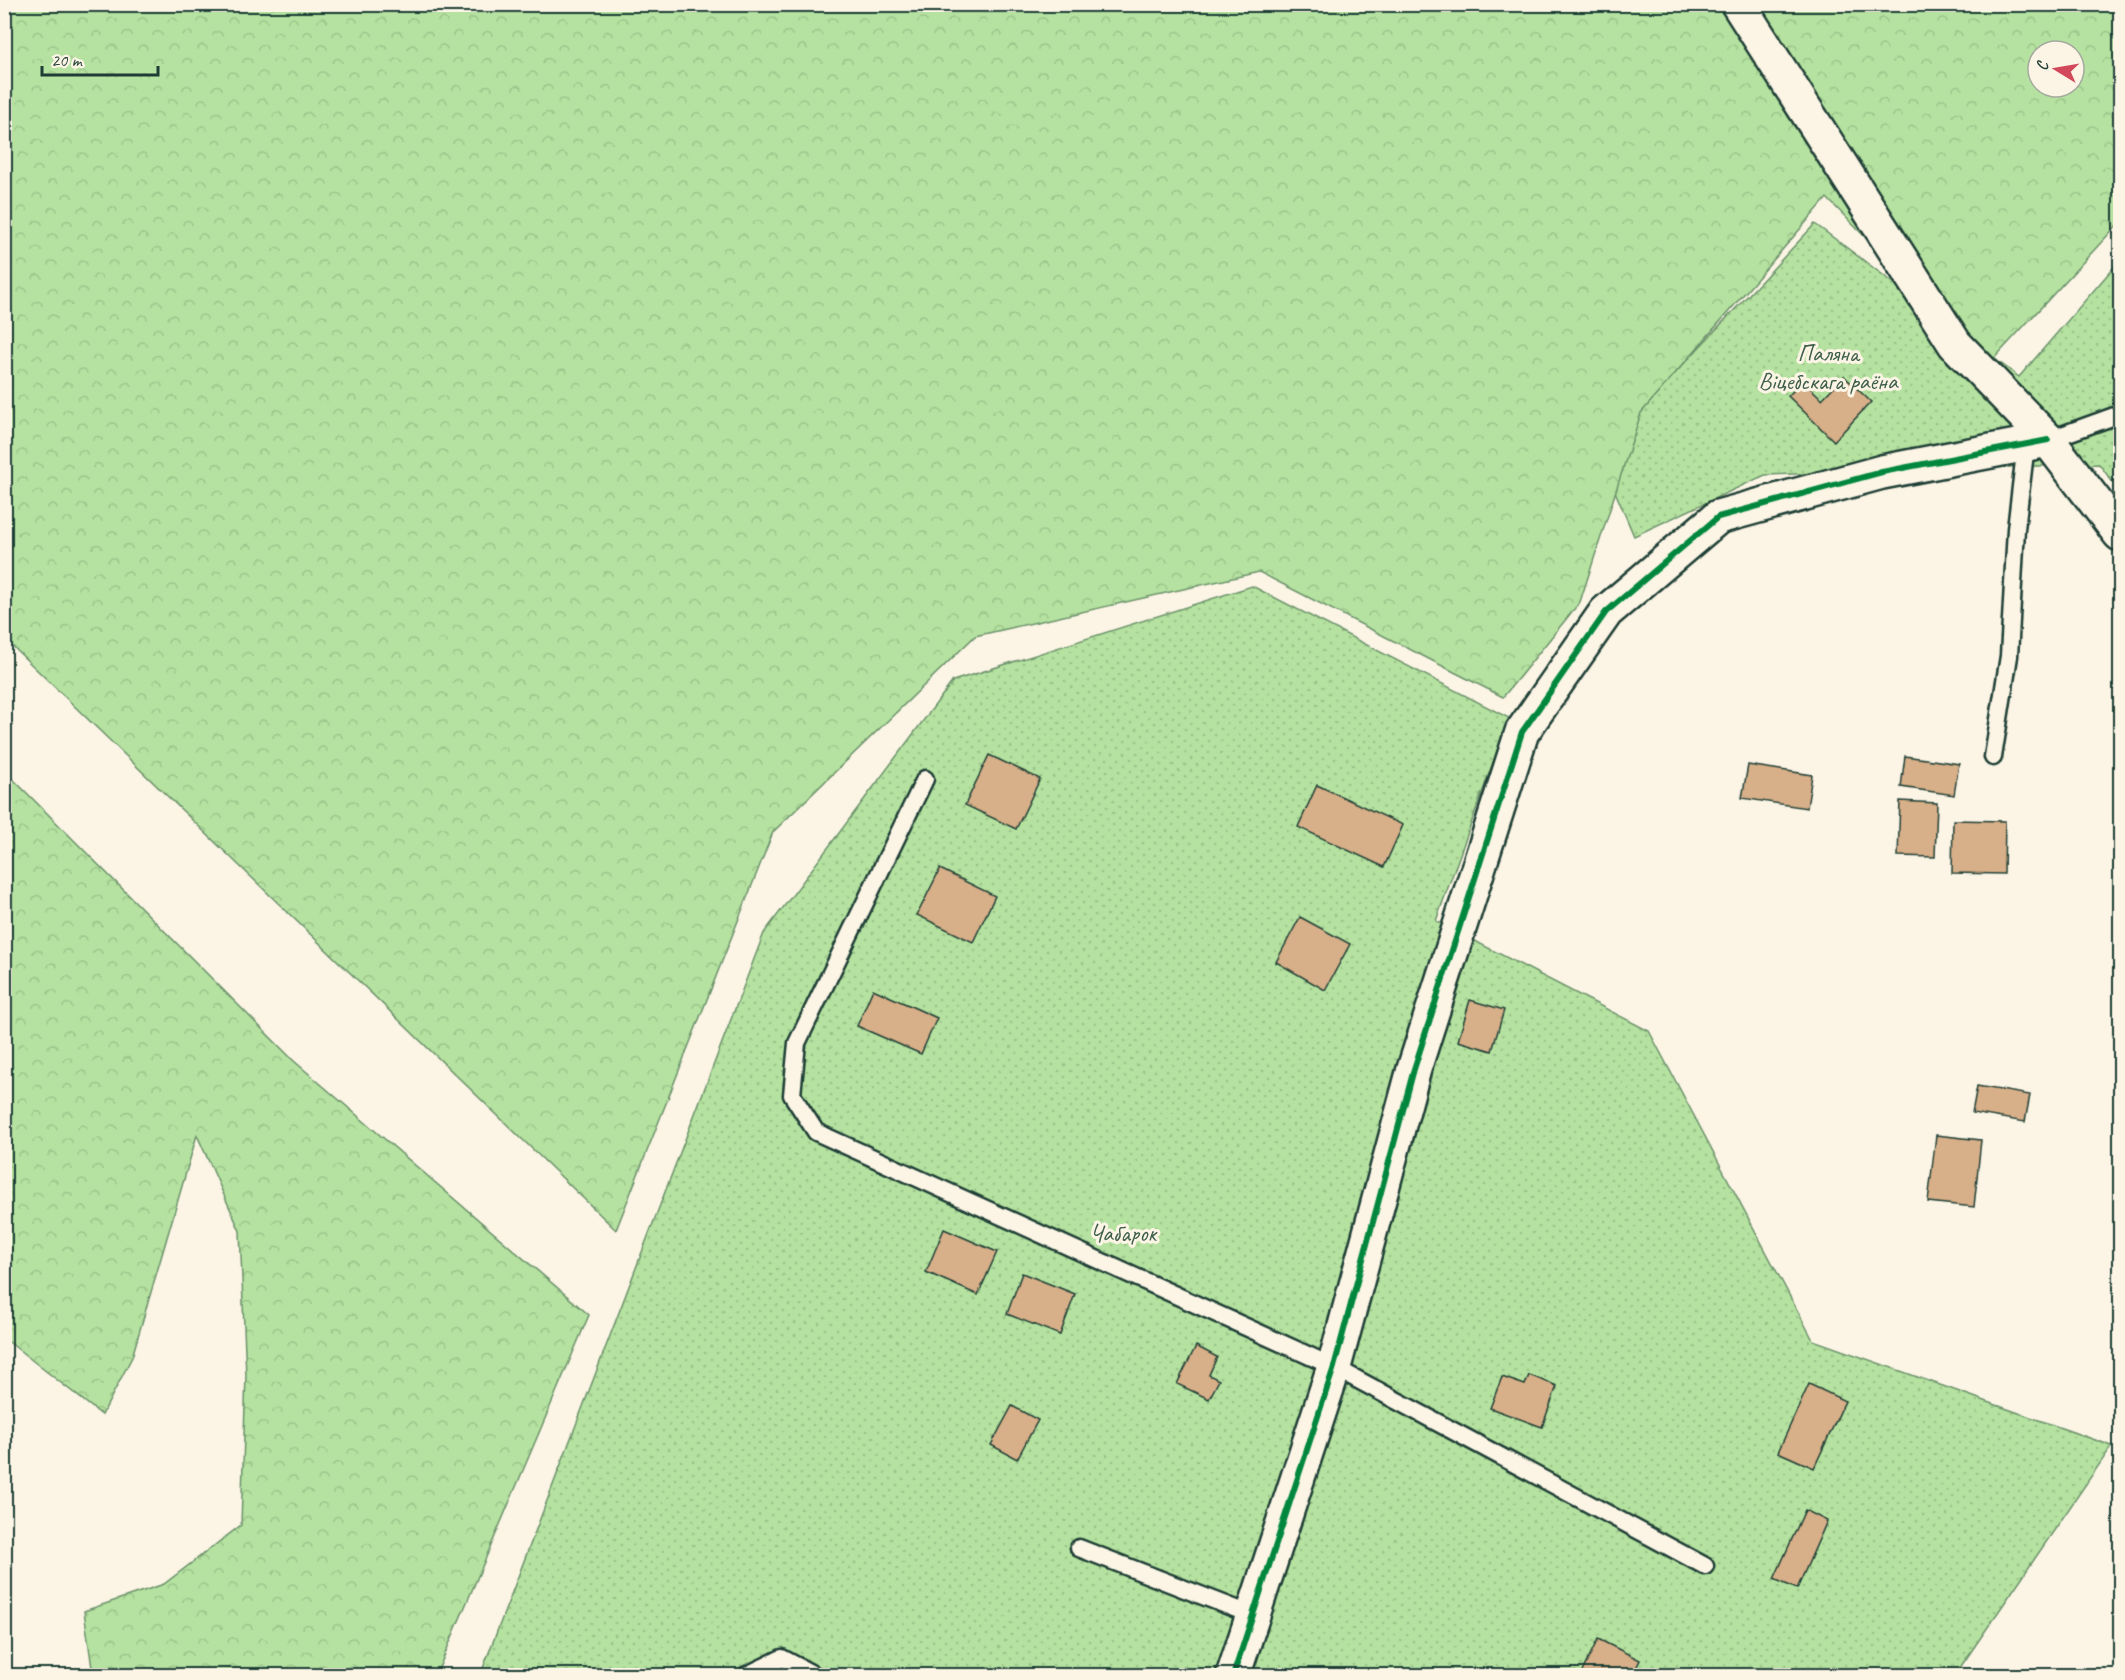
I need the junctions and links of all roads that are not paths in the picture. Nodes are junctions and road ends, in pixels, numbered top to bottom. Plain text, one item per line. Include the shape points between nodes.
1 (1738, 4) edge
2 (2121, 414) edge
3 (2037, 442) junction
4 (2121, 534) edge
5 (1993, 757) dead end
6 (925, 778) dead end
7 (1334, 1367) junction
8 (1079, 1548) dead end
9 (1705, 1566) dead end
10 (1252, 1615) junction
11 (745, 1676) edge
12 (816, 1676) edge
13 (1233, 1676) edge

1 - 3 street via 1954,344
2 - 3 lane
3 - 4 street
3 - 5 lane via 2016,530 2009,656
3 - 7 street via 1882,472 1718,517 1606,612 1522,732 1414,1069
6 - 7 lane via 797,1043 792,1095 816,1132
7 - 9 lane
7 - 10 street
8 - 10 lane
10 - 13 street
11 - 12 lane via 782,1658

